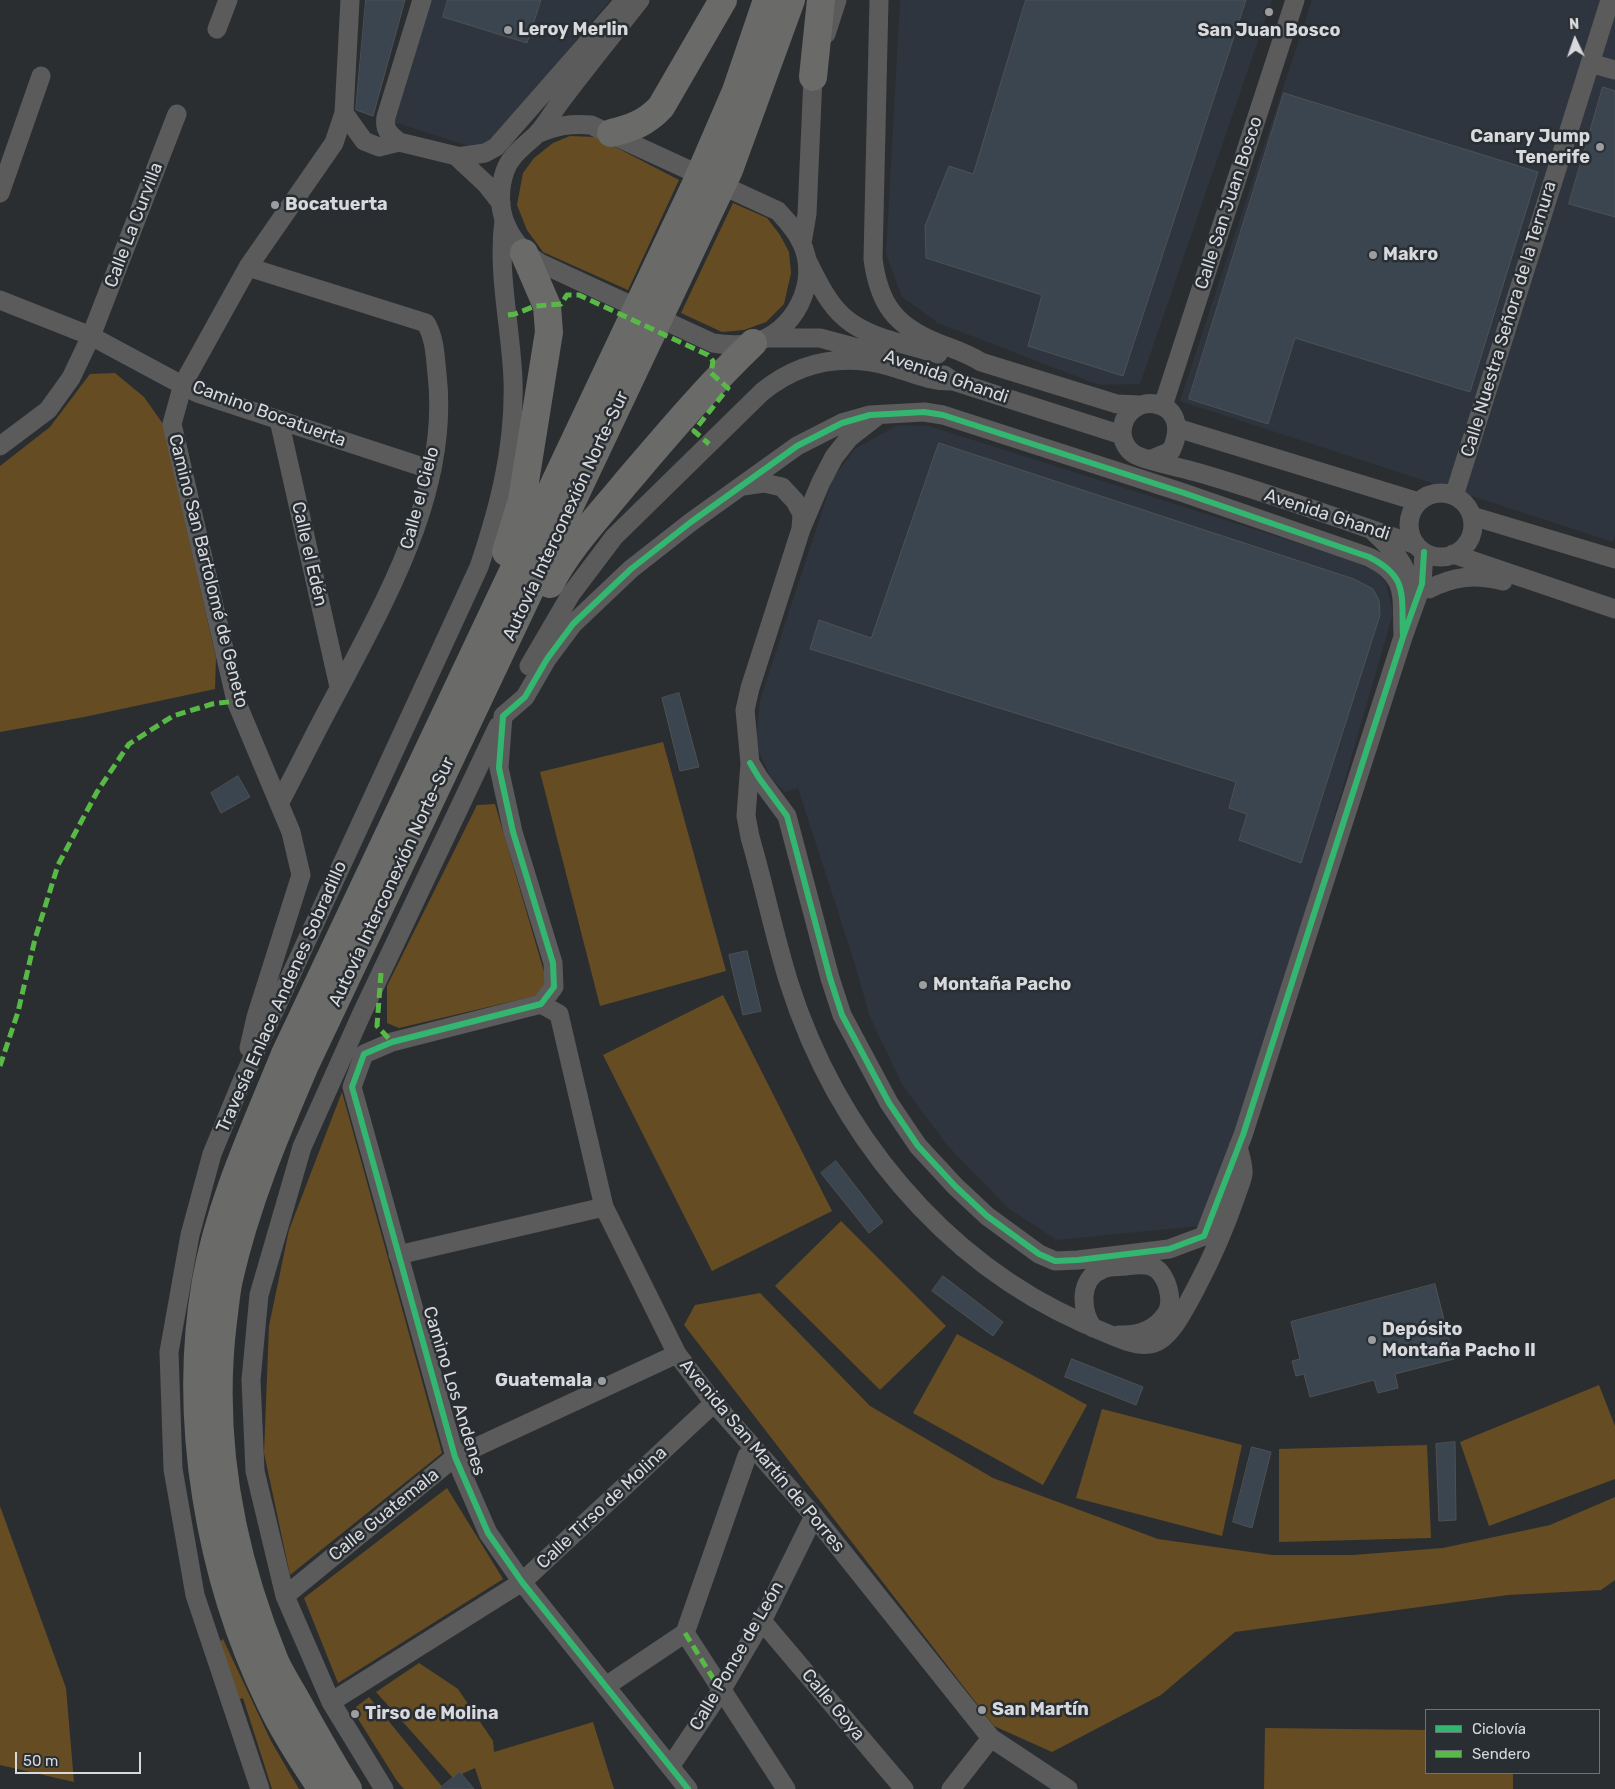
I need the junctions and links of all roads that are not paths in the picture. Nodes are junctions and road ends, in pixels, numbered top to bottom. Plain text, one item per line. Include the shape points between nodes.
1 (228, 0) edge
2 (350, 0) edge
3 (422, 0) edge
4 (625, 0) edge
5 (640, 0) edge
6 (723, 0) edge
7 (767, 0) edge
8 (791, 0) edge
9 (821, 0) edge
10 (837, 0) edge
11 (879, 0) edge
12 (1295, 0) edge
13 (1610, 0) edge
14 (217, 29) dead end
15 (1590, 63) junction
16 (1615, 70) edge
17 (41, 76) dead end
18 (813, 77) junction
19 (344, 113) junction
20 (177, 114) dead end
21 (386, 117) junction
22 (610, 133) junction
23 (537, 134) junction
24 (360, 136) junction
25 (399, 142) junction
26 (334, 143) junction
27 (457, 156) junction
28 (512, 158) junction
29 (0, 193) edge
30 (503, 211) junction
31 (804, 252) junction
32 (524, 253) junction
33 (248, 267) junction
34 (0, 300) edge
35 (91, 336) junction
36 (759, 340) junction
37 (981, 362) junction
38 (953, 381) junction
39 (184, 384) junction
40 (1140, 405) junction
41 (1163, 406) junction
42 (879, 415) junction
43 (278, 420) junction
44 (1177, 428) junction
45 (1122, 435) junction
46 (0, 446) edge
47 (1152, 459) junction
48 (432, 470) junction
49 (740, 487) junction
50 (1454, 496) junction
51 (1418, 502) junction
52 (1472, 516) junction
53 (801, 530) junction
54 (1371, 530) junction
55 (1420, 548) junction
56 (1450, 555) junction
57 (1615, 559) edge
58 (1547, 586) junction
59 (1429, 589) junction
60 (1615, 609) edge
61 (487, 626) junction
62 (1403, 636) junction
63 (500, 654) junction
64 (340, 688) junction
65 (503, 716) junction
66 (750, 763) junction
67 (280, 802) junction
68 (541, 1004) junction
69 (242, 1081) junction
70 (1238, 1147) junction
71 (1230, 1168) junction
72 (604, 1207) junction
73 (398, 1255) junction
74 (1139, 1264) junction
75 (1102, 1332) junction
76 (678, 1354) junction
77 (714, 1403) junction
78 (754, 1450) junction
79 (455, 1457) junction
80 (814, 1516) junction
81 (522, 1582) junction
82 (285, 1596) junction
83 (762, 1621) junction
84 (685, 1634) junction
85 (606, 1686) junction
86 (721, 1692) junction
87 (331, 1702) junction
88 (991, 1738) junction
89 (670, 1767) junction
90 (260, 1789) edge
91 (322, 1789) edge
92 (348, 1789) edge
93 (384, 1789) edge
94 (688, 1789) edge
95 (786, 1789) edge
96 (904, 1789) edge
97 (951, 1789) edge
98 (1068, 1789) edge

1 - 14 street
2 - 19 street, Camino San Bartolomé de Geneto
3 - 21 street
4 - 27 street via 496,148 485,153
5 - 23 street
6 - 22 highway via 661,107 633,128
7 - 61 highway, Autovía Interconexión Norte-Sur via 736,91 694,188
8 - 63 highway, Autovía Interconexión Norte-Sur via 729,170
9 - 18 highway
10 - 18 street
11 - 37 street via 873,259 876,282 893,315 912,331
12 - 41 street, Calle San Juan Bosco
13 - 15 street, Calle Nuestra Señora de la Ternura
15 - 16 street
15 - 50 street, Calle Nuestra Señora de la Ternura
17 - 29 street
18 - 31 street
19 - 24 street
19 - 26 street, Camino San Bartolomé de Geneto
20 - 35 street, Calle La Curvilla
21 - 24 street
21 - 25 street via 388,134
22 - 23 street, Avenida Ghandi via 591,125 574,124 556,126
22 - 31 street, Avenida Ghandi via 778,211 791,225
23 - 28 street
24 - 25 street via 364,142 379,147
24 - 26 street
25 - 27 street
26 - 33 street, Camino San Bartolomé de Geneto
27 - 28 street via 489,162
27 - 30 street via 486,184
28 - 30 street, Travesía Enlace Andenes Sobradillo via 502,184
30 - 32 street via 512,238
30 - 69 street, Travesía Enlace Andenes Sobradillo via 501,246 513,410 508,462 497,515 479,567
31 - 36 street via 808,275 796,311 784,325
31 - 37 street, Avenida Ghandi via 833,304 854,325 869,333 966,362
32 - 36 street, Avenida Ghandi via 713,343 732,346
32 - 61 highway via 547,306 549,332 522,500 509,544 490,589
33 - 39 street, Camino San Bartolomé de Geneto
33 - 48 street, Calle el Cielo via 426,323 433,335 440,396
34 - 35 street, Camino Bocatuerta
35 - 39 street, Camino Bocatuerta
35 - 46 street, Calle La Curvilla via 71,378 48,410
36 - 38 street, Avenida Ghandi via 820,338 845,343 941,373
36 - 63 highway via 717,377 580,538 557,570 528,627
37 - 40 street via 1116,404
38 - 45 street, Avenida Ghandi
38 - 65 street via 938,382 887,365 846,360 823,362 781,377 614,536 570,594
39 - 43 street, Camino Bocatuerta via 197,392
39 - 67 street, Camino San Bartolomé de Geneto via 172,424 236,701
40 - 41 street
40 - 45 street via 1127,415
41 - 44 street via 1171,412
42 - 49 street via 842,423 818,434
42 - 53 street via 849,438 834,457
42 - 62 street via 924,412 943,415 1369,557 1386,566 1399,583
43 - 48 street, Camino Bocatuerta
43 - 64 street, Calle el Edén
44 - 47 street via 1178,435 1171,450
44 - 51 street
45 - 47 street via 1135,455
47 - 54 street, Avenida Ghandi
48 - 64 street, Calle el Cielo via 409,547
49 - 53 street via 764,482 782,487 802,514
49 - 65 street via 631,569 596,602 559,642 525,697
50 - 51 street via 1435,494
50 - 52 street via 1465,504
51 - 55 street via 1410,528
52 - 56 street via 1467,543
52 - 57 street
53 - 66 street via 745,710
54 - 55 street, Avenida Ghandi
54 - 62 street via 1406,569 1409,586
55 - 56 street via 1439,556
55 - 62 street via 1422,584
56 - 58 street
56 - 59 street
58 - 59 street via 1520,586 1481,577 1448,579
58 - 60 street
59 - 62 street
61 - 91 highway, Autovía Interconexión Norte-Sur via 285,1054 232,1183 206,1281 198,1366 200,1450 215,1547 237,1622 270,1702
62 - 70 street
63 - 92 highway, Autovía Interconexión Norte-Sur via 290,1099 244,1217 228,1281 218,1403 224,1484 241,1562 274,1660
64 - 67 street, Calle el Cielo
65 - 68 street via 499,768 513,832 553,963 554,986
65 - 82 street via 302,1147 259,1296 251,1380 255,1471
66 - 71 street via 787,816 830,978 842,1015 865,1059 918,1146 987,1216 1039,1254 1055,1261 1169,1249 1204,1236
66 - 75 street via 746,816 788,982 807,1032 845,1108 891,1175 958,1244 990,1270 1047,1307
67 - 69 street, Camino San Bartolomé de Geneto via 301,875 256,1017
68 - 72 street, Avenida San Martín de Porres via 559,1014
68 - 73 street, Camino Los Andenes via 392,1042 364,1054 352,1086
69 - 90 street, Travesía Enlace Andenes Sobradillo via 212,1154 190,1235 169,1352 172,1469 195,1595
70 - 71 street
70 - 75 street via 1244,1172 1227,1226 1173,1331 1163,1340 1141,1346
71 - 74 street via 1231,1182 1214,1237 1201,1250
72 - 73 street
72 - 76 street, Avenida San Martín de Porres
73 - 79 street, Camino Los Andenes
74 - 75 street via 1103,1269 1091,1276 1083,1304 1086,1318
74 - 75 street via 1153,1267 1166,1281 1170,1297 1168,1312 1158,1324 1144,1332 1130,1336
76 - 77 street, Avenida San Martín de Porres
76 - 79 street, Calle Guatemala
77 - 78 street, Avenida San Martín de Porres
77 - 81 street, Calle Tirso de Molina
78 - 80 street, Avenida San Martín de Porres
78 - 84 street via 747,1456
79 - 81 street, Camino Los Andenes via 488,1533
79 - 82 street, Calle Guatemala
80 - 83 street, Calle Ponce de León
80 - 88 street, Avenida San Martín de Porres
81 - 85 street, Camino Los Andenes
81 - 87 street, Calle Tirso de Molina
82 - 87 street
83 - 86 street, Calle Ponce de León
83 - 96 street, Calle Goya
84 - 85 street
84 - 86 street
85 - 89 street, Camino Los Andenes
86 - 89 street, Calle Ponce de León
86 - 95 street
87 - 93 street
88 - 97 street
88 - 98 street, Avenida San Martín de Porres
89 - 94 street, Camino Los Andenes

